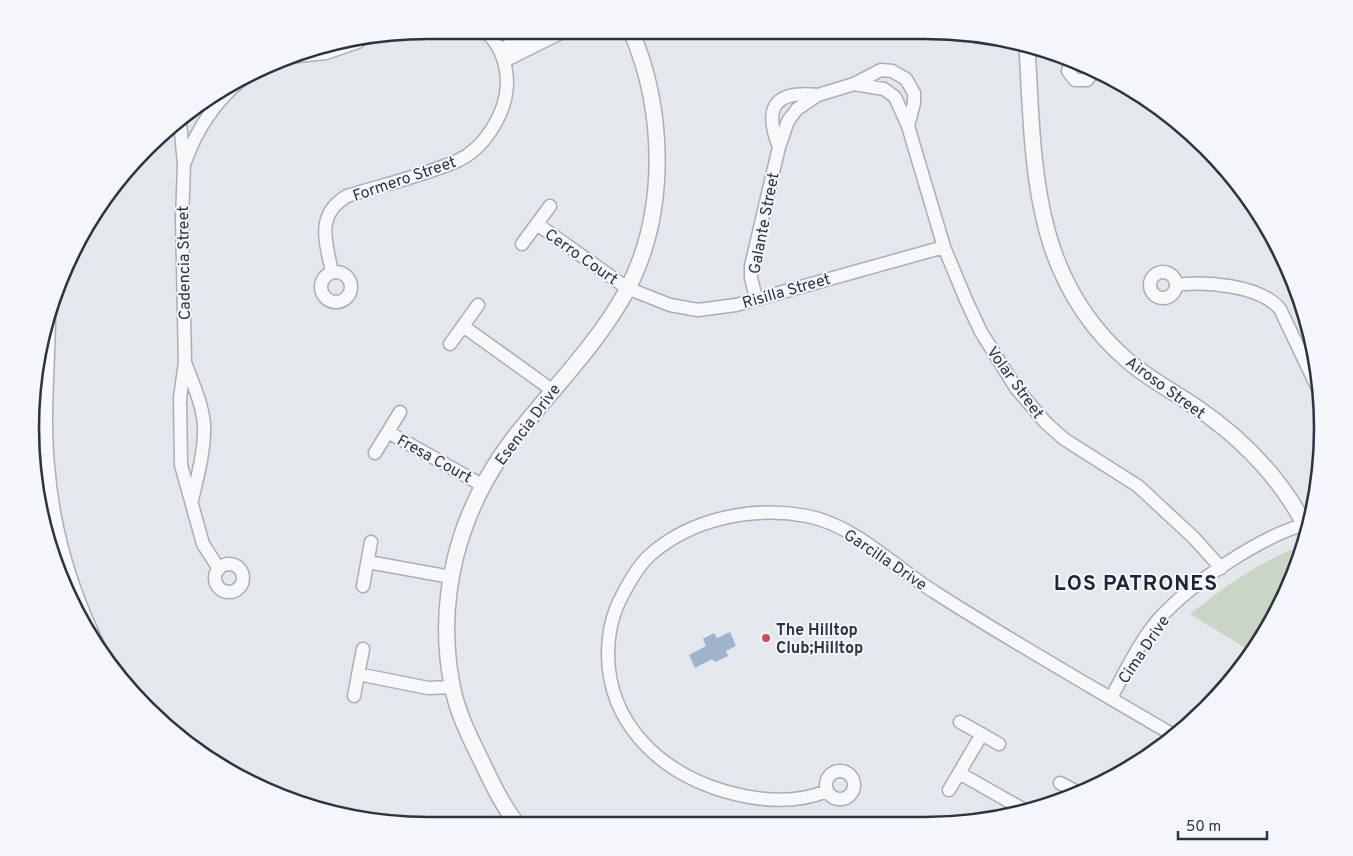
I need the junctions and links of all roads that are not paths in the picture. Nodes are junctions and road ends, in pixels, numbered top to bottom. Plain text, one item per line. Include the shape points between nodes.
1 (491, 39) edge
2 (526, 39) edge
3 (542, 39) edge
4 (634, 39) edge
5 (1027, 52) edge
6 (503, 55) junction
7 (1070, 66) edge
8 (903, 76) joint
9 (1090, 76) edge
10 (854, 84) junction
11 (891, 93) joint
12 (818, 95) junction
13 (225, 96) edge
14 (908, 126) junction
15 (181, 127) edge
16 (778, 147) junction
17 (184, 164) junction
18 (550, 206) dead end
19 (537, 224) junction
20 (522, 244) dead end
21 (944, 247) junction
22 (332, 272) dead end
23 (1176, 285) dead end
24 (627, 288) junction
25 (756, 298) junction
26 (478, 305) dead end
27 (463, 326) junction
28 (49, 342) edge
29 (450, 344) dead end
30 (185, 362) junction
31 (1310, 373) edge
32 (552, 390) junction
33 (400, 412) dead end
34 (388, 432) junction
35 (375, 453) dead end
36 (482, 485) junction
37 (192, 500) junction
38 (1304, 517) edge
39 (1301, 527) edge
40 (372, 542) dead end
41 (368, 562) junction
42 (1221, 568) junction
43 (219, 569) dead end
44 (450, 577) junction
45 (363, 586) dead end
46 (80, 601) edge
47 (363, 649) dead end
48 (358, 674) junction
49 (452, 687) junction
50 (354, 696) dead end
51 (1111, 698) junction
52 (960, 722) dead end
53 (1168, 732) edge
54 (982, 734) junction
55 (999, 744) dead end
56 (959, 773) junction
57 (1060, 783) dead end
58 (1071, 789) edge
59 (949, 790) dead end
60 (827, 791) dead end
61 (1017, 806) edge
62 (512, 817) edge

1 - 6 street
2 - 6 street
3 - 6 street
4 - 24 street, Esencia Drive via 651,96 657,130 658,170 650,219
5 - 38 street, Airoso Street via 1041,210 1064,277 1091,319 1127,360 1235,437
6 - 22 street, Formero Street via 506,90 503,105 479,146 458,161 347,196 331,209 325,235
7 - 9 street via 1068,71 1075,80 1087,80
8 - 10 street, Galante Street via 892,70 881,70
8 - 14 street, Volar Street via 912,88 914,98
10 - 11 street, Galante Street
10 - 12 street, Galante Street
11 - 14 street, Volar Street
12 - 16 street, Galante Street via 792,115
12 - 16 street, Galante Street via 794,93 776,106 771,123
13 - 17 street, Cadencia Street via 199,131
14 - 21 street, Volar Street
15 - 17 street, Cadencia Street
16 - 25 street, Galante Street via 751,266
17 - 30 street, Cadencia Street
18 - 19 street, Cerro Court
19 - 20 street, Cerro Court
19 - 24 street, Cerro Court
21 - 25 street, Risilla Street
21 - 42 street, Volar Street via 981,332 1002,369 1031,406 1064,438 1138,486
23 - 31 street via 1210,283 1274,301
24 - 25 street, Risilla Street via 685,309 714,309
24 - 32 street, Esencia Drive
26 - 27 street
27 - 29 street
27 - 32 street
28 - 46 street via 47,434 52,498 70,579
30 - 37 street, Cadencia Street via 180,398 181,466
30 - 37 street, Cadencia Street via 200,402 204,424
32 - 36 street, Esencia Drive
33 - 34 street, Fresa Court
34 - 35 street, Fresa Court
34 - 36 street, Fresa Court
36 - 44 street, Esencia Drive via 459,542
37 - 43 street, Cadencia Street via 194,519 203,544
39 - 42 street, Cima Drive via 1246,552
40 - 41 street
41 - 44 street
41 - 45 street
42 - 51 street, Cima Drive via 1157,621
44 - 49 street, Esencia Drive via 447,645
47 - 48 street
48 - 49 street via 428,688
48 - 50 street
49 - 62 street, Esencia Drive via 473,744
51 - 53 street, Garcilla Drive
51 - 60 street, Garcilla Drive via 933,591 856,535 830,524 808,516 731,515 676,536 649,556 631,579 613,619 608,645 610,679 622,716 633,733 662,760 707,785 737,795 779,801
52 - 54 street
54 - 55 street
54 - 56 street
56 - 59 street
56 - 61 street
57 - 58 street

